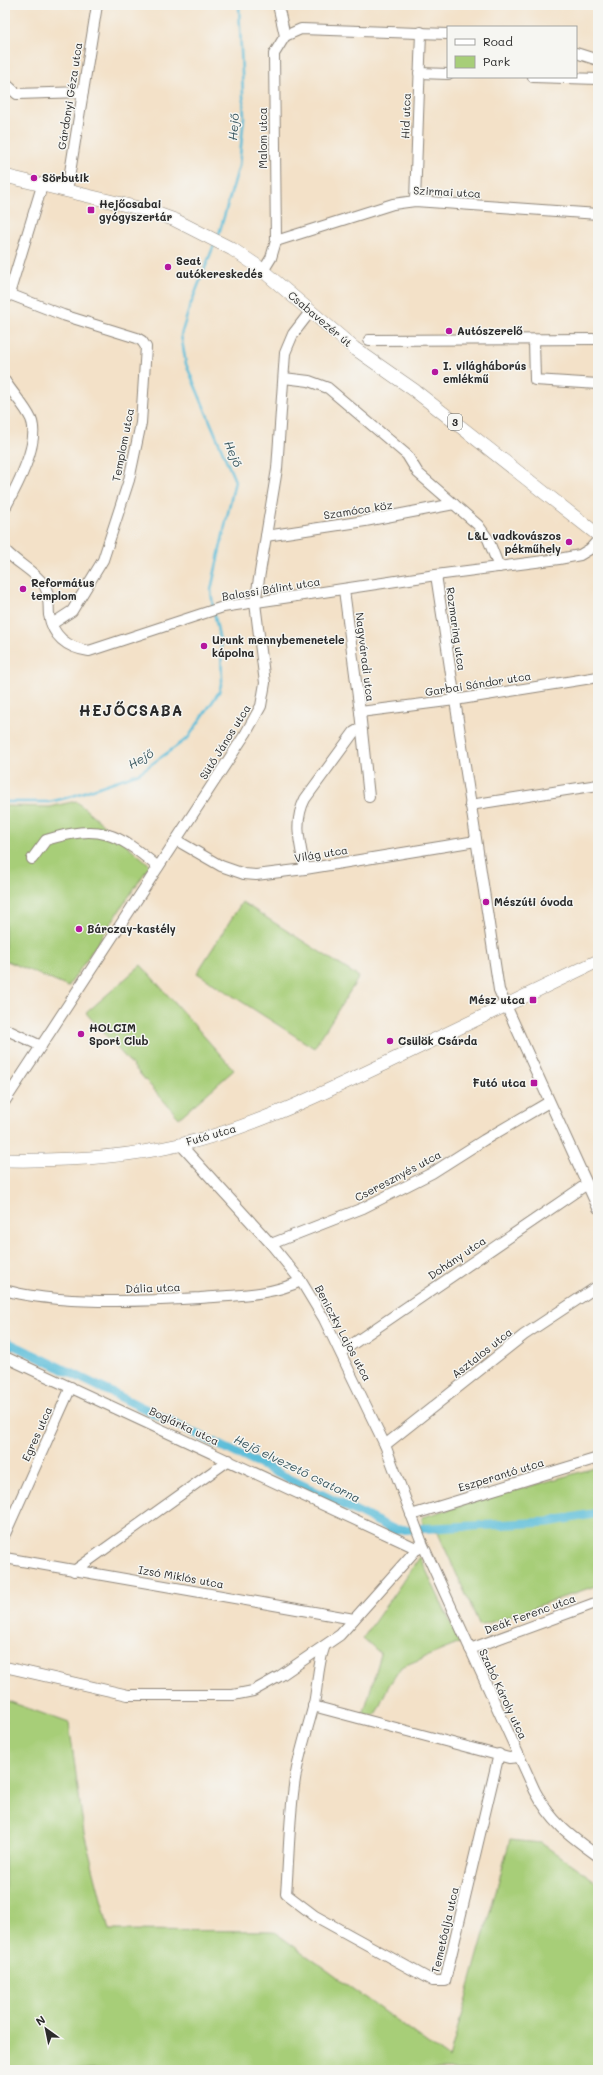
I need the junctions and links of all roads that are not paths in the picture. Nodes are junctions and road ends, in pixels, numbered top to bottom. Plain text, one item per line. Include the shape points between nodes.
1 (98, 5) edge
2 (278, 5) edge
3 (421, 32) junction
4 (447, 34) edge
5 (285, 36) junction
6 (577, 53) edge
7 (598, 60) edge
8 (419, 73) junction
9 (447, 74) edge
10 (566, 78) edge
11 (598, 79) edge
12 (5, 83) edge
13 (83, 92) junction
14 (5, 176) edge
15 (42, 186) junction
16 (67, 191) junction
17 (415, 201) junction
18 (598, 214) edge
19 (276, 241) junction
20 (263, 270) junction
21 (7, 297) edge
22 (310, 312) junction
23 (598, 338) edge
24 (368, 340) dead end
25 (534, 340) junction
26 (284, 378) junction
27 (5, 381) edge
28 (598, 384) edge
29 (454, 504) junction
30 (5, 508) edge
31 (597, 533) edge
32 (266, 536) junction
33 (5, 550) edge
34 (499, 567) junction
35 (436, 575) junction
36 (344, 590) junction
37 (255, 603) junction
38 (52, 624) junction
39 (598, 677) edge
40 (455, 700) junction
41 (360, 712) junction
42 (361, 728) junction
43 (598, 785) edge
44 (369, 797) dead end
45 (470, 805) junction
46 (176, 840) junction
47 (476, 841) junction
48 (32, 859) dead end
49 (158, 867) junction
50 (305, 869) junction
51 (598, 961) edge
52 (505, 1006) junction
53 (5, 1029) edge
54 (40, 1046) junction
55 (5, 1101) edge
56 (549, 1102) junction
57 (180, 1144) junction
58 (5, 1160) edge
59 (587, 1184) junction
60 (598, 1208) edge
61 (271, 1244) junction
62 (301, 1281) junction
63 (598, 1286) edge
64 (5, 1290) edge
65 (341, 1352) junction
66 (5, 1357) edge
67 (71, 1387) junction
68 (385, 1445) junction
69 (598, 1458) edge
70 (229, 1460) junction
71 (412, 1518) junction
72 (5, 1534) edge
73 (420, 1543) junction
74 (5, 1558) edge
75 (74, 1570) junction
76 (598, 1602) edge
77 (354, 1619) junction
78 (324, 1648) junction
79 (470, 1649) junction
80 (5, 1667) edge
81 (313, 1706) junction
82 (500, 1754) junction
83 (519, 1757) junction
84 (598, 1856) edge

1 - 13 street, Gárdonyi Géza utca
2 - 5 street
3 - 4 street
3 - 5 street via 301,29
3 - 8 street, Híd utca
5 - 19 street, Malom utca via 274,54
6 - 7 street
8 - 9 street
8 - 17 street, Híd utca
10 - 11 street
12 - 13 street via 17,94
13 - 16 street, Gárdonyi Géza utca
14 - 15 main road, Csabavezér út / 3
15 - 16 main road, Csabavezér út / 3
15 - 21 street, Templom utca
16 - 20 main road, Csabavezér út / 3 via 147,210 175,220 222,243
17 - 18 street, Szirmai utca
17 - 19 street, Szirmai utca via 393,204
19 - 20 street, Malom utca via 271,258
20 - 22 main road, Csabavezér út / 3
21 - 38 street, Templom utca via 137,338 146,347 141,423 129,480 102,560 72,611
22 - 26 street, Sütő János utca via 288,341
22 - 31 main road, Csabavezér út / 3
23 - 25 street
24 - 25 street
25 - 28 street via 535,380
26 - 29 street via 309,381 328,388 407,454 418,473
26 - 32 street, Sütő János utca via 277,469
27 - 30 street via 31,419 35,433 32,448
29 - 32 street, Szamóca köz via 365,522
29 - 34 street via 478,524 488,539
31 - 34 street, Balassi Bálint utca via 590,549 580,555
32 - 37 street, Sütő János utca
33 - 38 street, Balassi Bálint utca via 45,586
34 - 35 street, Balassi Bálint utca
35 - 36 street, Balassi Bálint utca
35 - 40 street, Rozmaring utca
36 - 37 street, Balassi Bálint utca
36 - 41 street, Nagyváradi utca
37 - 38 street, Balassi Bálint utca via 223,607 89,651 72,647 65,642 58,636
37 - 46 street, Sütő János utca via 265,683 261,706
39 - 40 street, Garbai Sándor utca
40 - 41 street, Garbai Sándor utca
40 - 45 street, Rozmaring utca
41 - 42 street, Nagyváradi utca
42 - 44 street, Nagyváradi utca
42 - 50 street via 354,732 300,808 298,835
43 - 45 street
45 - 47 street
46 - 49 street, Sütő János utca
46 - 50 street, Világ utca via 221,866 244,874
47 - 50 street, Világ utca
47 - 52 street via 499,990
48 - 49 street via 46,840 84,831 116,836
49 - 54 street, Sütő János utca
51 - 52 main road, Futó utca
52 - 56 street
52 - 57 main road, Futó utca via 283,1111 222,1133
53 - 54 street
54 - 55 street, Sütő János utca
56 - 59 street
56 - 61 street, Cseresznyés utca via 432,1173 363,1208
57 - 58 main road, Futó utca via 96,1158
57 - 61 street, Beniczky Lajos utca
59 - 60 street
59 - 65 street, Dohány utca
61 - 62 street, Beniczky Lajos utca
62 - 64 street, Dália utca via 261,1294 153,1301 91,1301 22,1295
62 - 65 street, Beniczky Lajos utca
63 - 68 street, Asztalos utca via 524,1335
65 - 68 street, Beniczky Lajos utca
66 - 67 street, Boglárka utca
67 - 70 street, Boglárka utca
67 - 72 street, Egres utca
68 - 71 street, Beniczky Lajos utca
69 - 71 street, Eszperantó utca
70 - 73 street, Boglárka utca
70 - 75 street
71 - 73 street, Szabó Károly utca
73 - 77 street
73 - 79 street, Szabó Károly utca
74 - 75 street, Izsó Miklós utca
75 - 77 street, Izsó Miklós utca
76 - 79 street, Deák Ferenc utca
77 - 78 street
78 - 80 street via 260,1688 233,1695 128,1695
78 - 81 street
79 - 83 street, Szabó Károly utca
81 - 82 street
81 - 82 street, Temetőalja utca via 295,1778 286,1894 315,1916 433,1981 445,1981
82 - 83 street via 509,1758
83 - 84 street, Szabó Károly utca via 550,1816 567,1834

